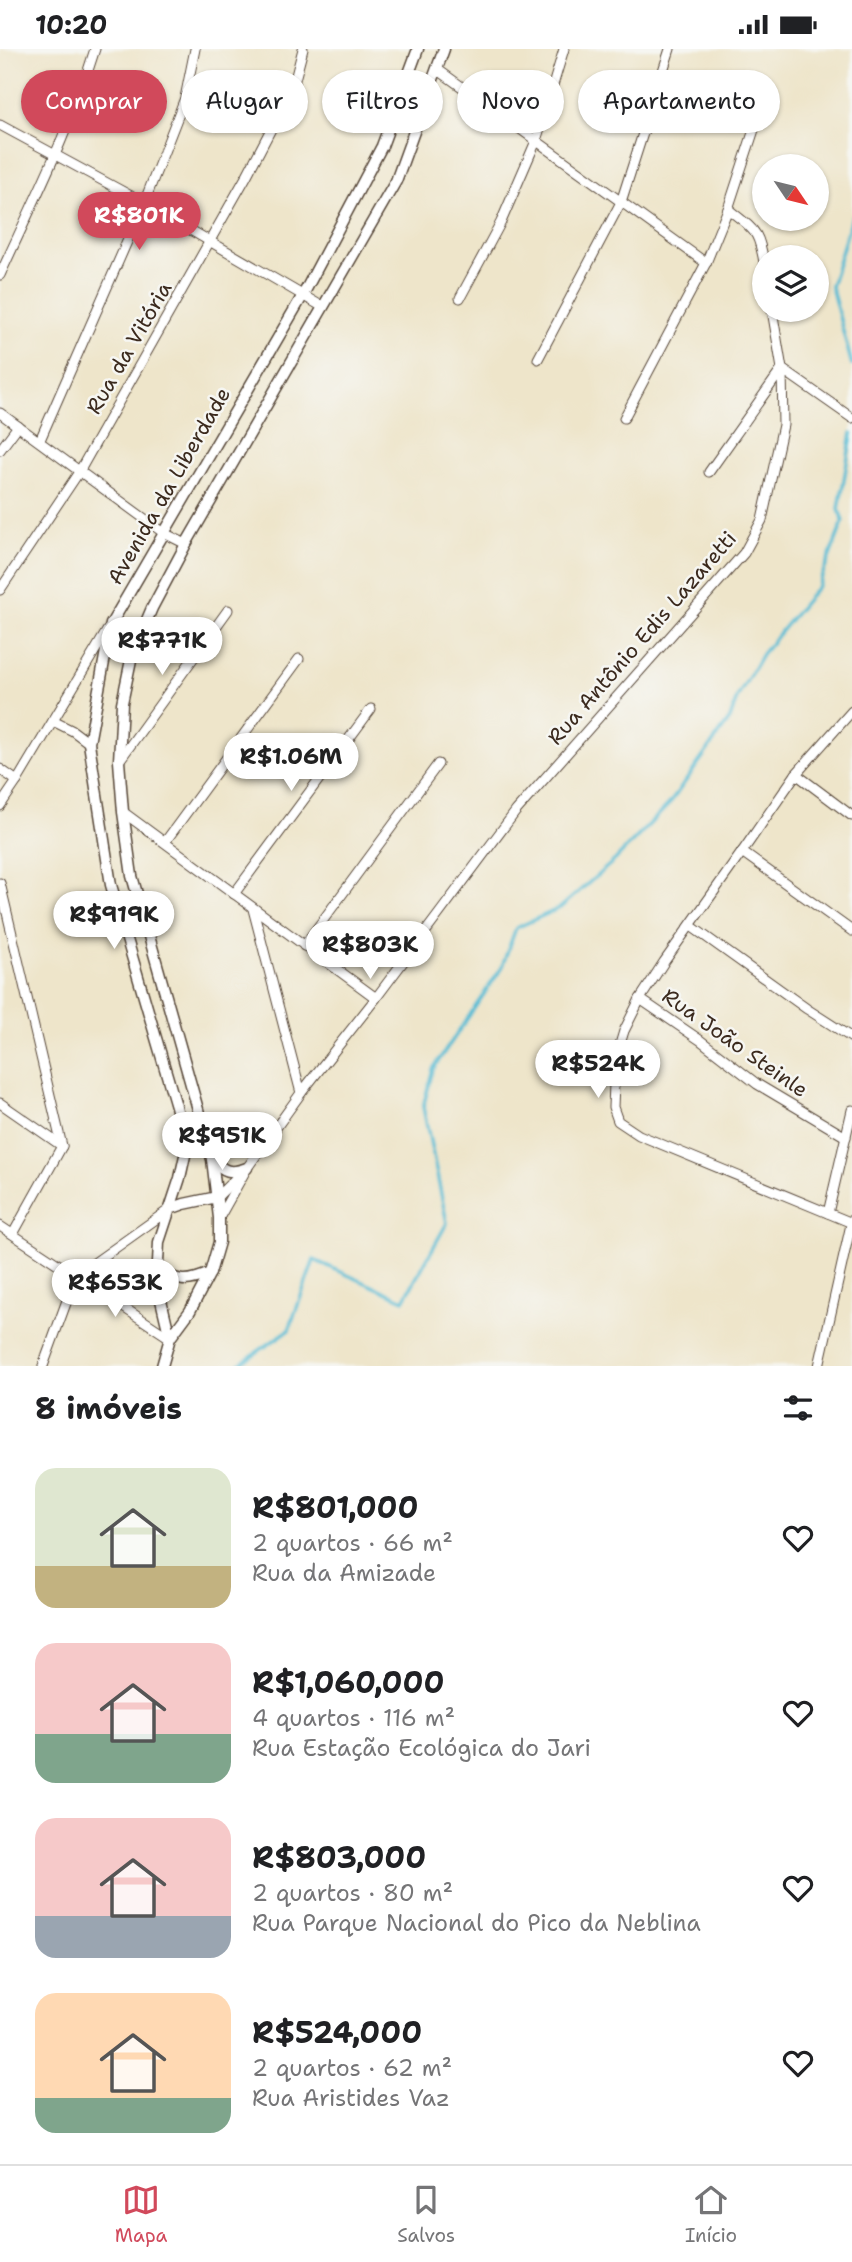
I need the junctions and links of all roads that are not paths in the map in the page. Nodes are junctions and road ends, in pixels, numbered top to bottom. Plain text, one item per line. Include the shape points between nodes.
1 (95, 49) edge
2 (195, 49) edge
3 (303, 49) edge
4 (418, 49) edge
5 (444, 49) edge
6 (564, 49) edge
7 (670, 49) edge
8 (437, 69) junction
9 (0, 125) edge
10 (753, 133) edge
11 (536, 141) junction
12 (55, 155) junction
13 (621, 202) junction
14 (144, 203) junction
15 (728, 209) junction
16 (209, 242) junction
17 (761, 245) edge
18 (706, 263) junction
19 (0, 275) edge
20 (303, 295) junction
21 (460, 298) dead end
22 (323, 307) junction
23 (774, 322) edge
24 (538, 359) dead end
25 (782, 369) junction
26 (0, 413) edge
27 (848, 415) edge
28 (624, 418) dead end
29 (18, 426) junction
30 (40, 440) junction
31 (0, 450) edge
32 (79, 472) junction
33 (709, 472) dead end
34 (164, 533) junction
35 (186, 544) junction
36 (0, 590) edge
37 (228, 610) dead end
38 (111, 624) junction
39 (299, 659) dead end
40 (371, 709) dead end
41 (852, 711) edge
42 (53, 721) junction
43 (89, 743) junction
44 (119, 761) junction
45 (438, 764) dead end
46 (0, 769) edge
47 (796, 774) junction
48 (17, 781) junction
49 (0, 806) edge
50 (123, 812) junction
51 (852, 815) edge
52 (165, 842) junction
53 (742, 852) junction
54 (0, 883) edge
55 (234, 894) junction
56 (253, 909) junction
57 (691, 926) junction
58 (852, 931) edge
59 (304, 946) junction
60 (376, 998) junction
61 (640, 999) junction
62 (852, 1038) edge
63 (301, 1093) junction
64 (0, 1103) edge
65 (852, 1110) edge
66 (846, 1137) junction
67 (62, 1146) junction
68 (212, 1159) junction
69 (247, 1168) junction
70 (217, 1197) junction
71 (170, 1209) junction
72 (828, 1213) junction
73 (219, 1218) junction
74 (852, 1221) edge
75 (0, 1226) edge
76 (13, 1234) junction
77 (158, 1265) junction
78 (210, 1273) junction
79 (76, 1276) junction
80 (170, 1338) junction
81 (43, 1366) edge
82 (162, 1366) edge
83 (819, 1366) edge

1 - 12 street
2 - 14 street via 185,98
3 - 16 street, Rua da Vitória via 293,87
4 - 20 street, Avenida da Liberdade via 382,146
5 - 8 street, Avenida da Liberdade
6 - 11 street
7 - 13 street
8 - 11 street
8 - 22 street, Avenida da Liberdade via 396,181
9 - 12 street
10 - 15 street
11 - 13 street
11 - 21 street
12 - 14 street
12 - 19 street
13 - 18 street
13 - 24 street
14 - 16 street
14 - 30 street
15 - 17 street via 752,227
15 - 18 street
16 - 20 street
16 - 32 street, Rua da Vitória
18 - 28 street
20 - 22 street
20 - 34 street, Avenida da Liberdade
22 - 35 street, Avenida da Liberdade
23 - 25 street, Rua Antônio Edis Lazaretti
25 - 27 street
25 - 33 street
25 - 60 street, Rua Antônio Edis Lazaretti via 783,425 762,520 744,553 516,811
26 - 29 street
29 - 30 street
29 - 31 street
30 - 32 street
32 - 34 street
32 - 36 street, Rua da Vitória
34 - 35 street
34 - 38 street, Avenida da Liberdade
35 - 44 street, Avenida da Liberdade via 132,655 122,702
37 - 44 street
38 - 42 street
38 - 43 street, Avenida da Liberdade
39 - 52 street
40 - 55 street
41 - 47 street
42 - 43 street
42 - 48 street
43 - 71 street, Avenida da Liberdade via 111,885 186,1151
44 - 50 street, Avenida da Liberdade
45 - 59 street
46 - 48 street
47 - 51 street
47 - 53 street
48 - 49 street
50 - 52 street
50 - 68 street, Avenida da Liberdade via 132,876
52 - 55 street
53 - 57 street
53 - 58 street
54 - 67 street
55 - 56 street
56 - 59 street
56 - 63 street
57 - 61 street
57 - 62 street
59 - 60 street
60 - 63 street, Rua Antônio Edis Lazaretti
61 - 66 street, Rua João Steinle via 757,1084
61 - 72 street via 615,1061 613,1107 618,1121 639,1135
63 - 69 street, Rua Antônio Edis Lazaretti
64 - 67 street
65 - 66 street
66 - 72 street
67 - 76 street
68 - 69 street via 233,1173
68 - 70 street, Avenida da Liberdade
69 - 70 street
69 - 73 street
70 - 71 street
70 - 73 street
71 - 77 street, Avenida da Liberdade via 159,1242
71 - 79 street
72 - 74 street
73 - 78 street via 219,1242
74 - 83 street
75 - 76 street
76 - 79 street
77 - 78 street via 168,1275 186,1280
77 - 80 street, Avenida da Liberdade via 157,1283
78 - 80 street
79 - 80 street
79 - 81 street
80 - 82 street

